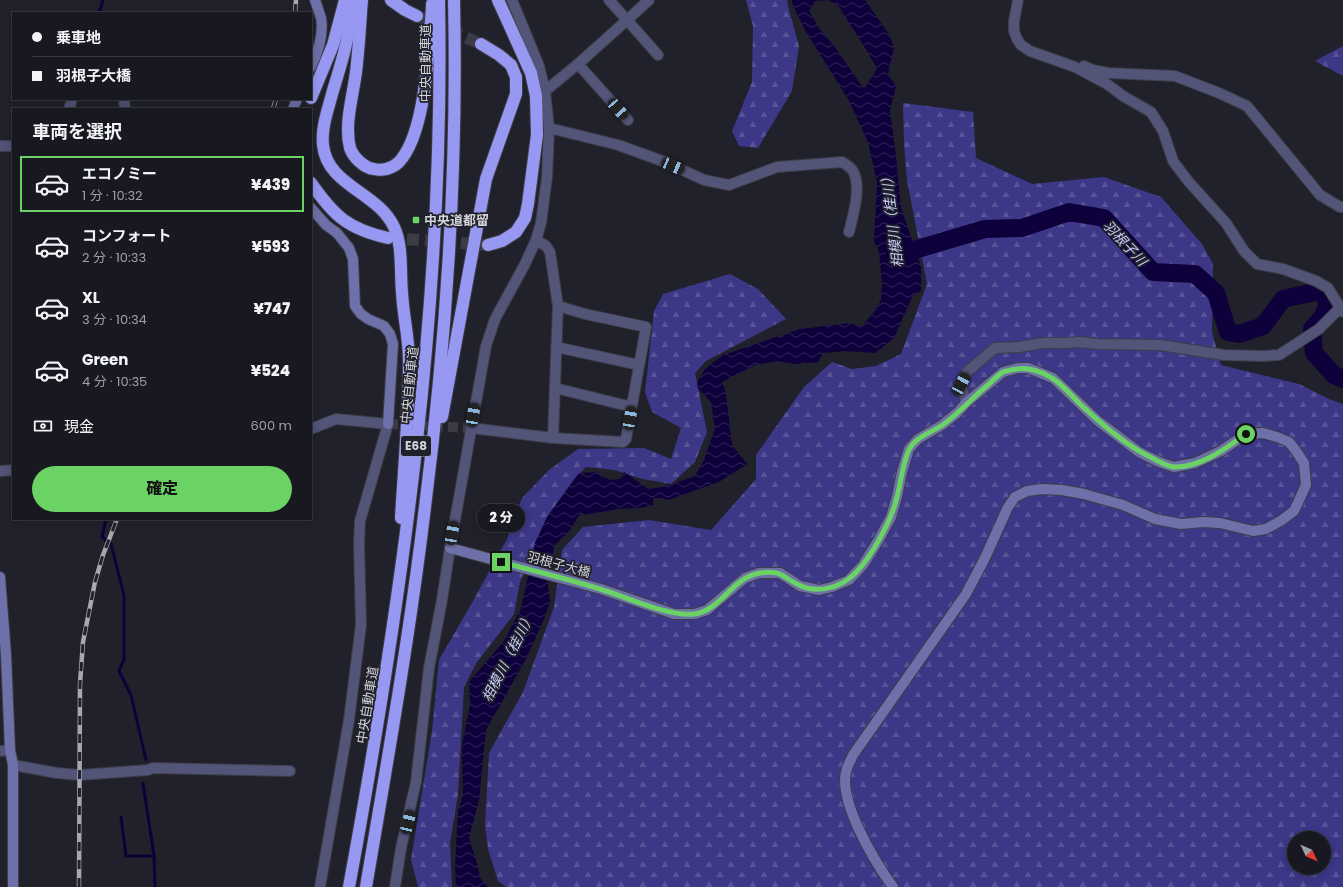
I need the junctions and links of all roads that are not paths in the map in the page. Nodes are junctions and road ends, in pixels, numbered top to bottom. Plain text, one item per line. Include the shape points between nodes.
1 (315, 0) edge
2 (345, 0) edge
3 (351, 0) edge
4 (362, 0) edge
5 (391, 0) edge
6 (432, 0) edge
7 (439, 0) edge
8 (454, 0) edge
9 (498, 0) edge
10 (512, 0) edge
11 (609, 0) edge
12 (649, 0) edge
13 (1018, 0) edge
14 (418, 16) tunnel mouth
15 (627, 20) junction
16 (481, 44) tunnel mouth
17 (658, 55) dead end
18 (578, 64) junction
19 (1067, 64) junction
20 (312, 65) edge
21 (545, 91) junction
22 (312, 96) edge
23 (628, 120) dead end
24 (548, 128) junction
25 (0, 146) edge
26 (12, 146) edge
27 (312, 185) edge
28 (1343, 207) edge
29 (312, 209) edge
30 (848, 232) dead end
31 (388, 238) tunnel mouth
32 (536, 240) junction
33 (488, 245) tunnel mouth
34 (558, 306) junction
35 (1341, 310) edge
36 (556, 347) junction
37 (639, 365) junction
38 (554, 388) junction
39 (966, 403) junction
40 (632, 407) junction
41 (388, 424) junction
42 (471, 428) junction
43 (312, 429) edge
44 (553, 438) junction
45 (12, 470) edge
46 (0, 471) edge
47 (424, 513) junction
48 (450, 548) junction
49 (0, 577) edge
50 (396, 611) junction
51 (5, 750) edge
52 (12, 765) junction
53 (290, 771) dead end
54 (13, 887) edge
55 (320, 887) edge
56 (349, 887) edge
57 (366, 887) edge
58 (395, 887) edge
59 (893, 887) edge

1 - 20 street via 321,18 321,30 320,45
2 - 22 highway via 333,45
3 - 50 highway via 349,27 322,143 329,164 345,182 387,216 394,227 398,242 409,360
4 - 6 highway via 348,131 351,149 359,161 376,170 391,168 398,162 407,150 418,122 426,77
5 - 14 highway
7 - 50 highway, 中央自動車道 / E68 via 438,161 433,267 410,511
8 - 47 highway, E68 via 449,267
9 - 33 highway via 531,73 536,96 537,135 525,218 516,232 502,241
10 - 21 street via 539,66
11 - 15 street
12 - 15 street
13 - 19 street via 1014,21 1017,39 1030,51
15 - 17 street
15 - 18 street
16 - 47 highway via 511,65 516,77 516,94 486,179
18 - 21 street
18 - 23 street
19 - 28 street via 1075,62 1092,70 1108,73 1176,76 1247,106 1320,195
19 - 35 street via 1107,84 1151,112 1163,132 1173,161 1257,264 1284,269 1316,281 1328,288
21 - 24 street
24 - 30 street via 618,145 704,180 729,186 777,167 842,162 853,172 856,187 854,210
24 - 32 street via 547,177 541,223
25 - 26 street
27 - 31 highway via 338,216 353,227
29 - 41 street via 349,248 353,259 356,306 361,314 384,326 390,334 393,344
32 - 34 street via 550,252
32 - 42 street via 495,319 486,346
34 - 36 street
34 - 37 street via 646,328
35 - 39 street via 1319,329 1279,355 1224,355 1160,345 1079,342 995,348 967,372 961,384
36 - 37 street
36 - 38 street
37 - 40 street
38 - 40 street
38 - 44 street
39 - 48 street, 羽根子大橋 via 942,425 918,439 909,449 891,516 863,565 849,580 832,587 819,590 800,586 780,573 759,573 745,578 707,610 695,614 674,614 601,589
39 - 59 street, 羽根子大橋 via 1003,372 1028,368 1053,378 1098,421 1139,452 1159,462 1174,467 1195,464 1246,434 1263,433 1289,442 1304,463 1306,485 1294,511 1266,529 1253,530 1220,523 1181,524 1155,519 1123,505 1084,494 1042,489 1027,491 1015,498 1008,507 966,594 863,740 846,772 847,795 853,814 864,840
40 - 44 street via 626,439 623,442
41 - 43 street via 336,419
41 - 55 street via 360,521 361,625 349,720
42 - 44 street
42 - 48 street
45 - 46 street
47 - 57 highway, E68 via 392,733
48 - 58 street via 429,668 416,782
49 - 51 street via 6,655
50 - 56 highway, 中央自動車道 / E68
51 - 52 street
52 - 53 street via 57,774 80,775 159,768
52 - 54 street

